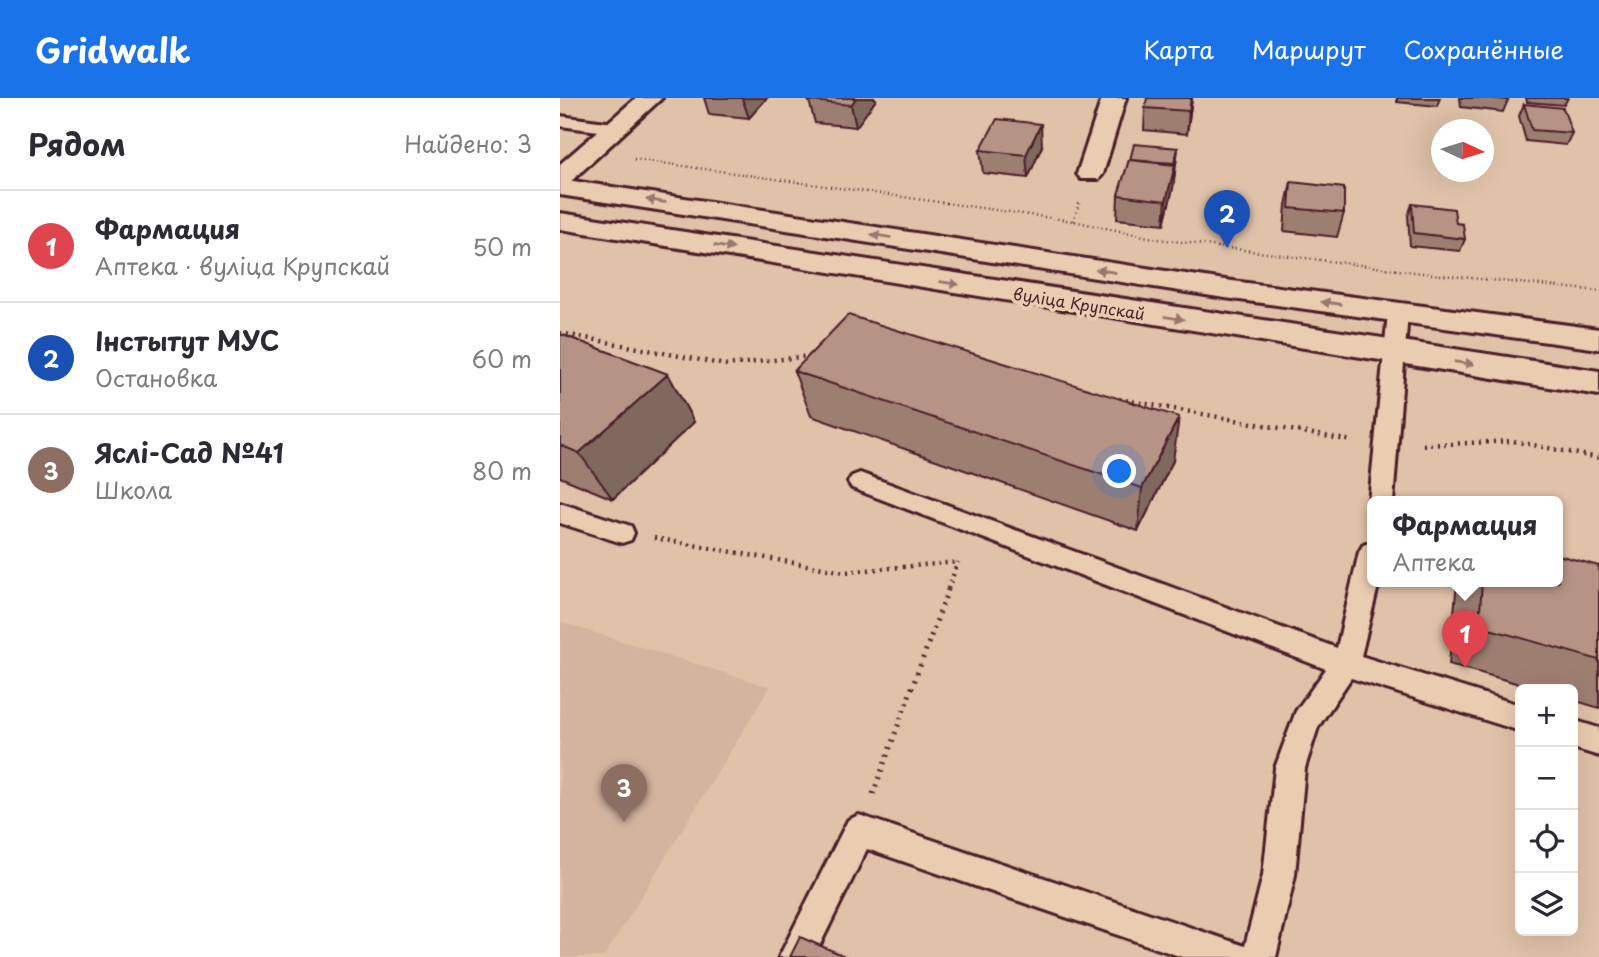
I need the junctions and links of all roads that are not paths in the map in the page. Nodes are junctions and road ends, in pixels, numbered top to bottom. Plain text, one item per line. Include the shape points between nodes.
1 (650, 98) edge
2 (1114, 98) edge
3 (560, 121) edge
4 (614, 128) junction
5 (1090, 174) dead end
6 (560, 177) edge
7 (560, 187) edge
8 (560, 221) edge
9 (1398, 313) junction
10 (1599, 339) edge
11 (1397, 353) junction
12 (1599, 383) edge
13 (860, 482) dead end
14 (1382, 496) edge
15 (560, 513) edge
16 (622, 533) road end
17 (1367, 576) edge
18 (1345, 664) junction
19 (1515, 716) edge
20 (1578, 736) edge
21 (1599, 742) edge
22 (796, 957) edge
23 (1232, 957) edge
24 (1259, 957) edge

1 - 4 main road
2 - 5 main road
3 - 4 lane
4 - 6 main road
9 -> 7 main road, вуліца Крупскай
8 -> 11 main road, вуліца Крупскай
9 - 10 main road, вуліца Крупскай
9 - 11 lane
11 -> 12 main road, вуліца Крупскай
11 - 14 lane
13 - 18 lane
15 - 16 lane
17 - 18 lane
18 - 19 lane
18 - 24 lane via 1306,721 1290,768 1279,875
20 - 21 lane
22 - 23 lane via 859,831

